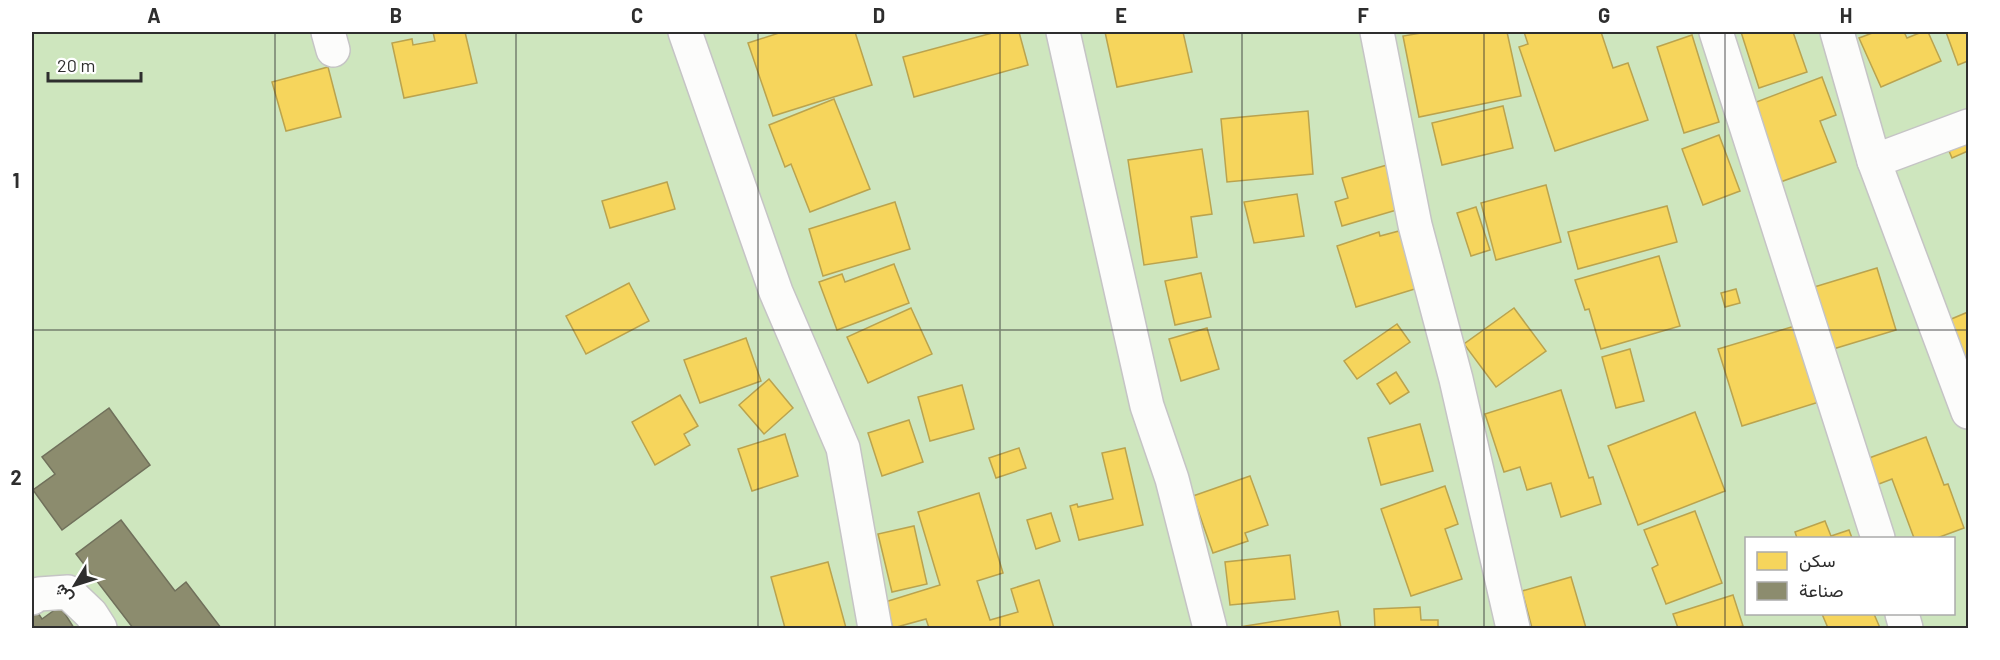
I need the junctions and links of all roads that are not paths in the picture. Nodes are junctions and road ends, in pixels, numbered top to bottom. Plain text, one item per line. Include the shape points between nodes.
1 (685, 32) edge
2 (1063, 32) edge
3 (1377, 32) edge
4 (1716, 32) edge
5 (1837, 32) edge
6 (1968, 126) edge
7 (1874, 161) junction
8 (1968, 412) edge
9 (1878, 537) edge
10 (32, 598) edge
11 (100, 628) edge
12 (875, 628) edge
13 (1210, 628) edge
14 (1513, 628) edge

1 - 12 street via 776,292 843,448
2 - 13 street via 1147,406 1172,479
3 - 14 street via 1415,225 1456,379
4 - 9 street
5 - 7 street
6 - 7 street
7 - 8 street
10 - 11 street via 68,592

